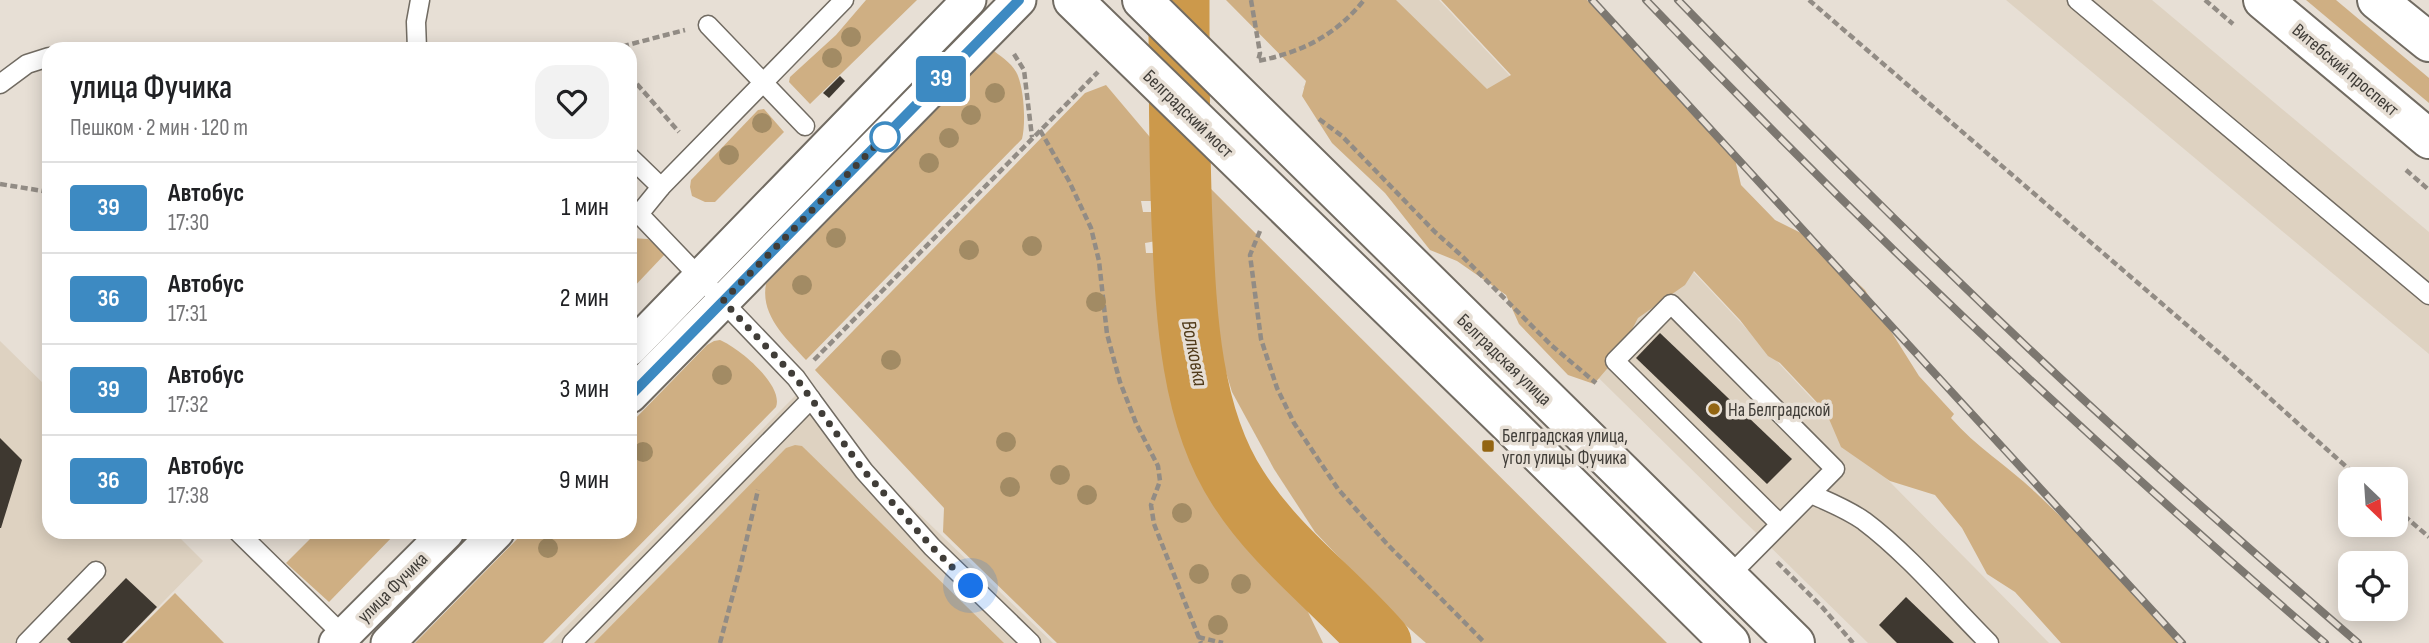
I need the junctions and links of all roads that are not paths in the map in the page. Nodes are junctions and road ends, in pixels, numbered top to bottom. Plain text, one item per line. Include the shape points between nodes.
1 (420, 0) edge
2 (844, 0) edge
3 (970, 0) edge
4 (1019, 0) edge
5 (1073, 0) edge
6 (1142, 0) edge
7 (2077, 0) edge
8 (2263, 0) edge
9 (2377, 0) edge
10 (708, 25) road end
11 (417, 42) edge
12 (2429, 42) edge
13 (42, 59) edge
14 (763, 82) junction
15 (0, 84) edge
16 (805, 126) dead end
17 (2429, 139) edge
18 (637, 163) edge
19 (661, 187) junction
20 (637, 213) edge
21 (637, 219) edge
22 (701, 278) junction
23 (2429, 295) edge
24 (723, 301) junction
25 (637, 342) edge
26 (637, 389) edge
27 (811, 399) junction
28 (1811, 494) junction
29 (1780, 524) junction
30 (245, 539) edge
31 (440, 539) edge
32 (490, 539) edge
33 (96, 571) dead end
34 (1728, 577) junction
35 (344, 641) edge
36 (26, 643) edge
37 (388, 643) edge
38 (572, 643) edge
39 (1031, 643) edge
40 (1730, 643) edge
41 (1795, 643) edge
42 (1989, 643) edge

1 - 11 lane
2 - 14 lane
3 - 22 street
4 - 24 street
5 - 40 street, Белградский мост via 1115,62 1249,171
6 - 34 street, Белградская улица via 1256,88
7 - 23 lane
8 - 17 street, Витебский проспект
9 - 12 street
10 - 14 lane
13 - 15 lane via 27,64
14 - 16 lane
14 - 19 lane
18 - 19 lane
19 - 20 lane
21 - 22 lane
22 - 24 lane
22 - 25 street
24 - 26 street
24 - 27 lane
27 - 38 lane
27 - 39 lane via 864,471 932,547
28 - 29 lane
28 - 29 lane via 1835,469 1671,304 1615,361
28 - 42 lane via 1864,522
29 - 34 lane
30 - 35 lane
31 - 35 street, улица Фучика
32 - 37 street, улица Фучика
33 - 36 lane
34 - 41 street, Белградская улица

